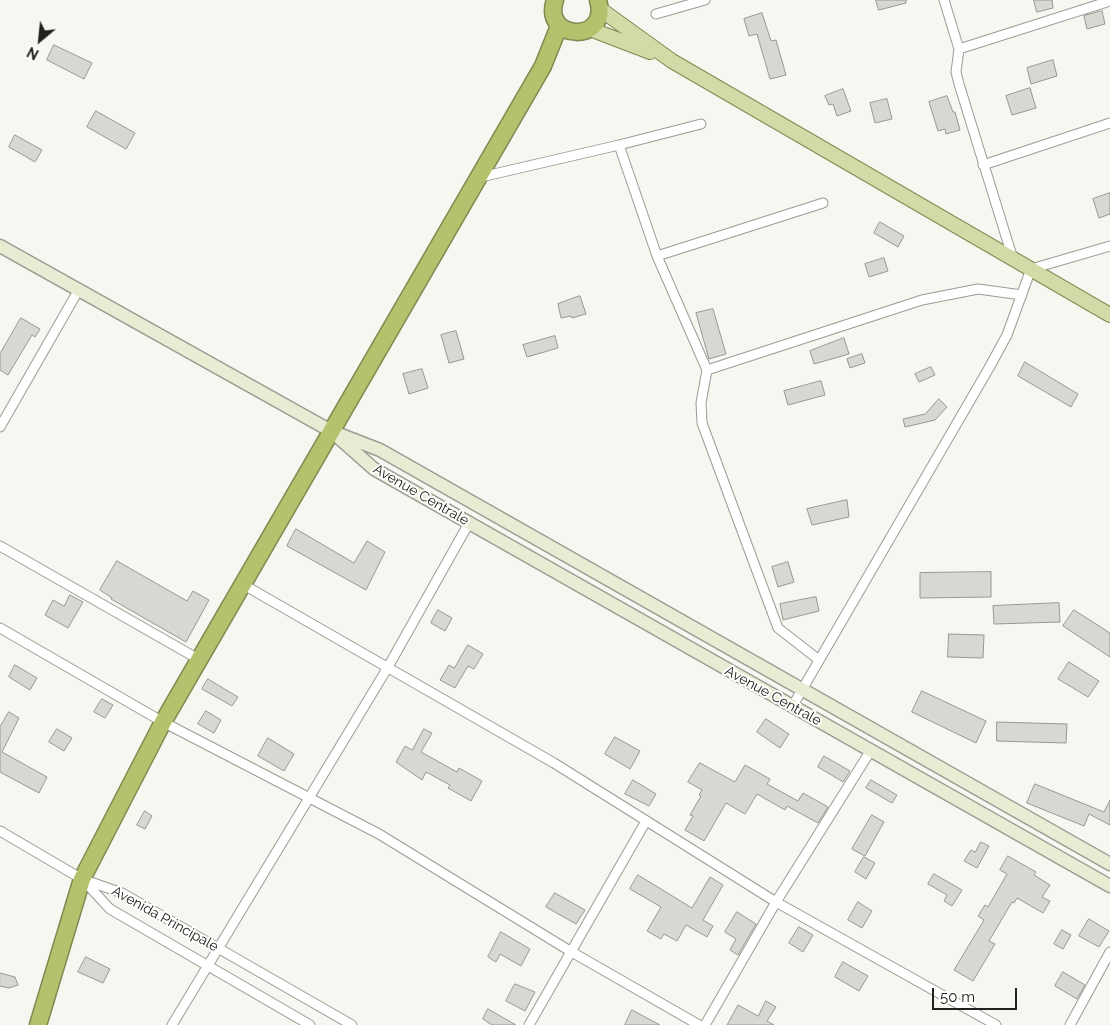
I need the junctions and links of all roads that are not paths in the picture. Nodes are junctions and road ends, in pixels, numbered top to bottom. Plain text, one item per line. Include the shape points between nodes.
1 (705, 0) edge
2 (944, 0) edge
3 (1110, 1) edge
4 (599, 4) edge
5 (552, 9) edge
6 (656, 14) dead end
7 (583, 31) junction
8 (960, 48) junction
9 (672, 61) junction
10 (543, 66) junction
11 (1110, 123) edge
12 (701, 124) dead end
13 (620, 145) junction
14 (983, 165) junction
15 (481, 177) junction
16 (823, 203) dead end
17 (0, 246) edge
18 (1110, 246) edge
19 (657, 256) junction
20 (1013, 260) junction
21 (1031, 269) junction
22 (78, 291) junction
23 (1022, 295) junction
24 (1110, 315) edge
25 (707, 370) junction
26 (3, 414) edge
27 (0, 427) edge
28 (331, 431) junction
29 (469, 523) junction
30 (0, 546) edge
31 (244, 585) junction
32 (0, 628) edge
33 (200, 660) junction
34 (819, 660) junction
35 (388, 667) junction
36 (802, 690) junction
37 (792, 707) junction
38 (164, 722) junction
39 (871, 750) junction
40 (307, 798) junction
41 (646, 821) junction
42 (0, 831) edge
43 (1110, 864) edge
44 (82, 879) junction
45 (1110, 886) edge
46 (776, 902) junction
47 (217, 948) junction
48 (570, 951) junction
49 (1110, 952) edge
50 (207, 965) junction
51 (38, 1025) edge
52 (172, 1025) edge
53 (310, 1025) edge
54 (352, 1025) edge
55 (529, 1025) edge
56 (699, 1025) edge
57 (705, 1025) edge
58 (996, 1025) edge
59 (1070, 1025) edge

1 - 6 street
2 - 8 street
3 - 8 street
4 - 7 highway via 596,23
4 - 9 main road
5 - 7 highway via 567,31
5 - 10 highway
7 - 9 main road
7 - 10 highway
8 - 14 street via 956,72
9 - 20 main road
10 - 15 highway
11 - 14 street
12 - 13 street
13 - 15 street
13 - 19 street
14 - 20 street
15 - 28 highway
16 - 19 street
17 - 22 street
18 - 21 street
19 - 25 street
20 - 21 main road
21 - 23 street
21 - 24 main road
22 - 26 street
22 - 28 street
23 - 25 street via 978,289 922,300
23 - 34 street via 1007,335 989,368
25 - 34 street via 701,403 702,423 778,628
26 - 27 street
28 - 29 street, Avenue Centrale via 374,469
28 - 31 highway
28 - 36 street, Avenue Centrale via 380,450
29 - 35 street
29 - 37 street, Avenue Centrale
30 - 33 street
31 - 33 highway
31 - 35 street
32 - 38 street
33 - 38 highway
34 - 36 street
35 - 40 street
35 - 41 street via 554,763
36 - 37 street
36 - 43 street, Avenue Centrale
37 - 39 street, Avenue Centrale
38 - 40 street
38 - 44 highway
39 - 45 street, Avenue Centrale
39 - 46 street
40 - 47 street
40 - 48 street via 379,834
41 - 46 street
41 - 48 street
42 - 44 street
44 - 47 street, Avenida Principale via 122,893
44 - 50 street, Avenida Principale via 110,909
44 - 51 highway
46 - 57 street
46 - 58 street
47 - 50 street
47 - 54 street, Avenida Principale
48 - 55 street
48 - 56 street
49 - 59 street
50 - 52 street
50 - 53 street, Avenida Principale

